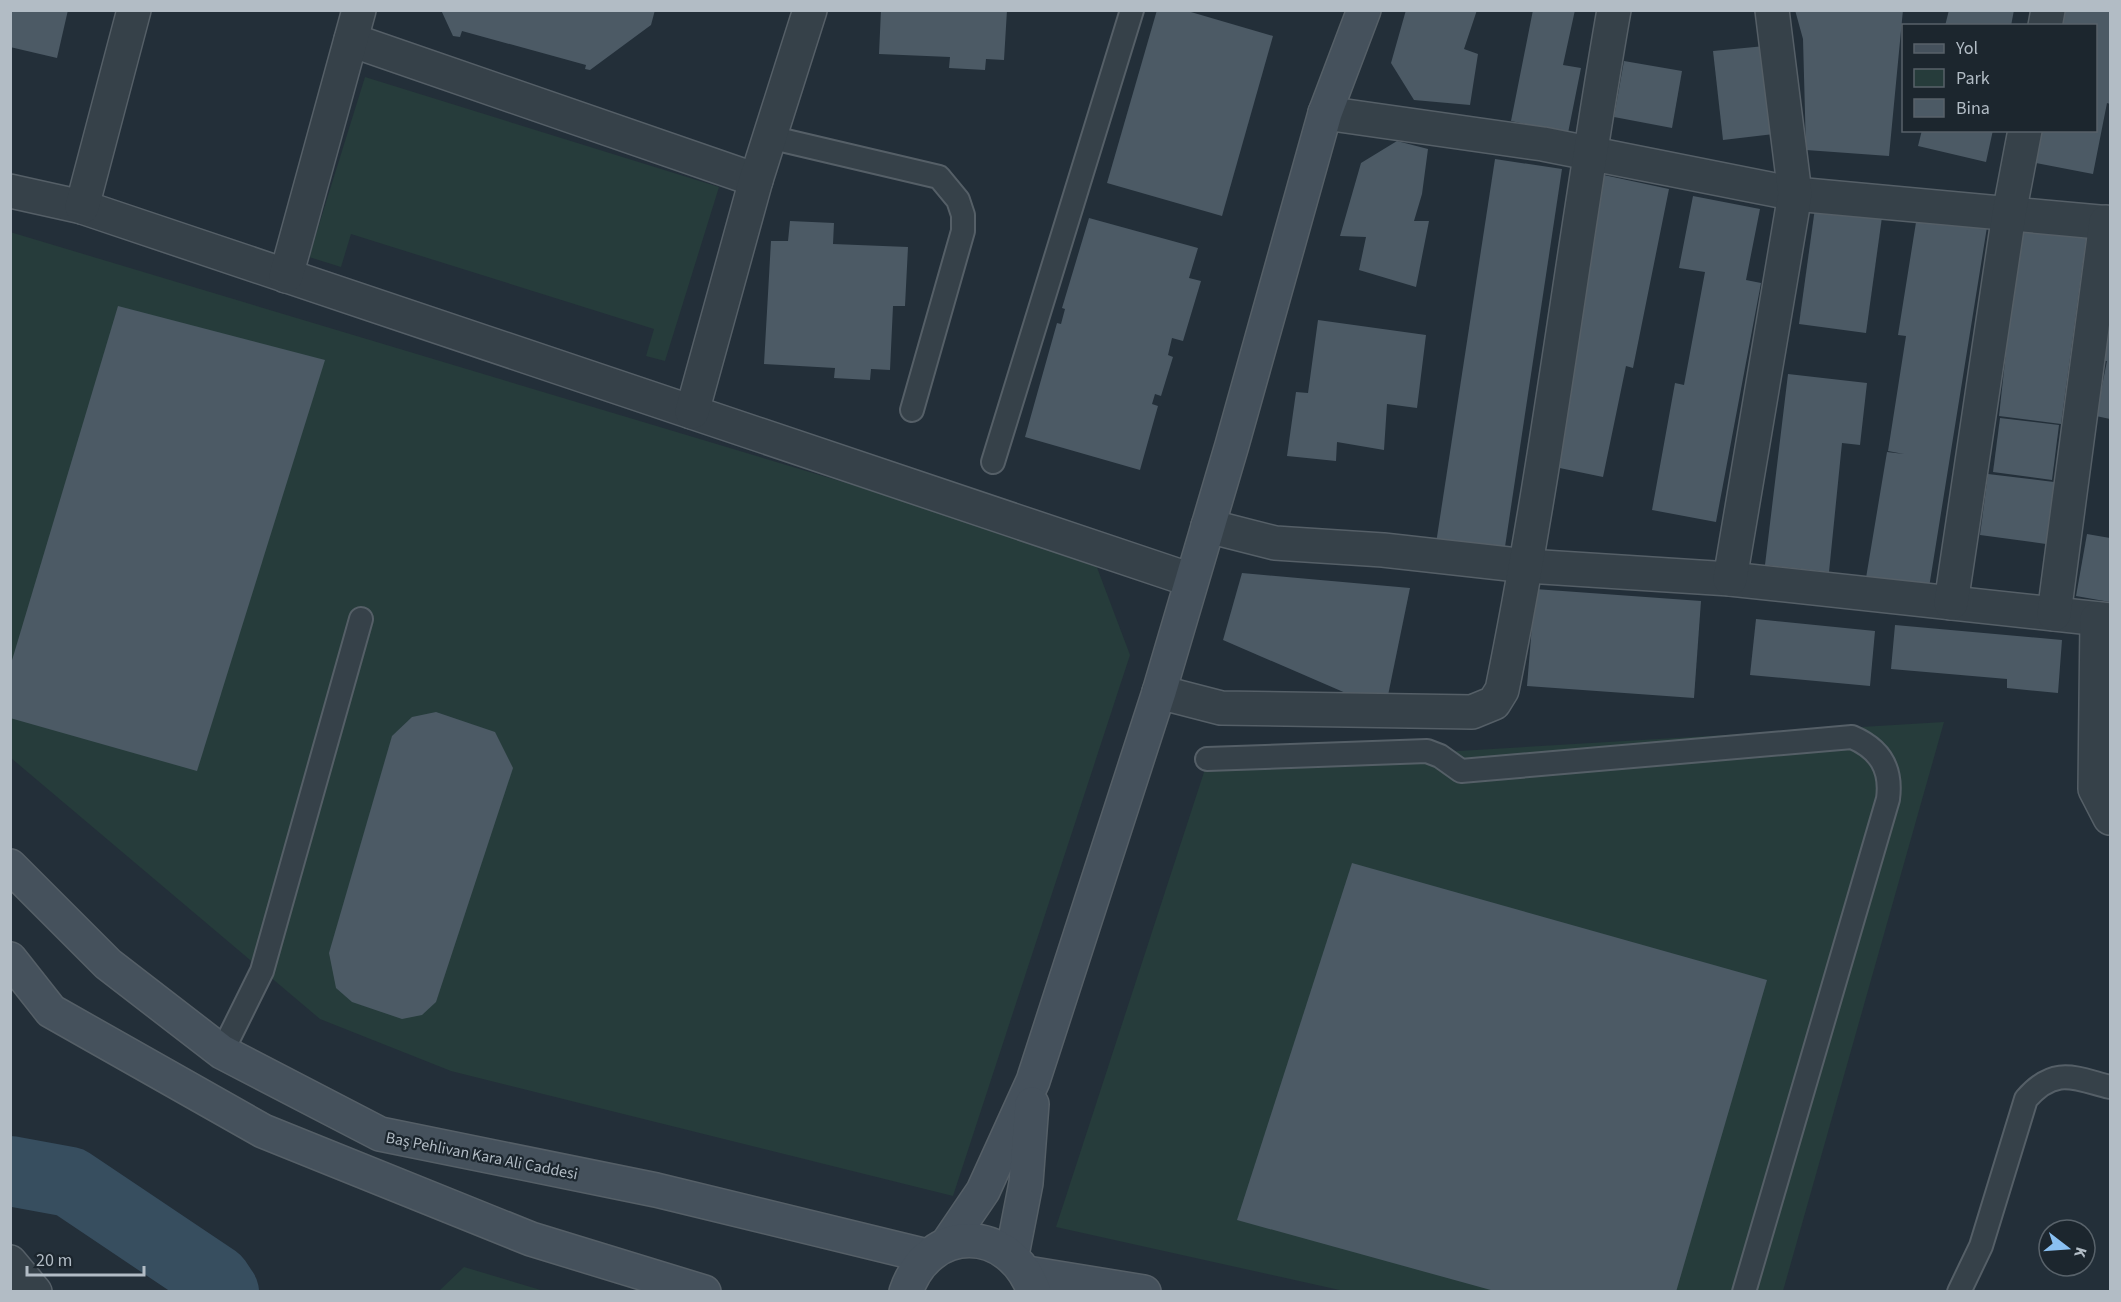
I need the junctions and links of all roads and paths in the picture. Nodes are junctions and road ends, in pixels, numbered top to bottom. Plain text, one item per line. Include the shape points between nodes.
1 (134, 10) edge
2 (810, 10) edge
3 (1132, 10) edge
4 (1614, 10) edge
5 (1772, 10) edge
6 (1357, 12) edge
7 (355, 25) edge
8 (1325, 113) junction
9 (2025, 132) edge
10 (770, 137) junction
11 (1589, 153) junction
12 (756, 180) junction
13 (10, 191) edge
14 (1795, 194) junction
15 (82, 207) junction
16 (2009, 214) junction
17 (2108, 223) edge
18 (286, 276) junction
19 (912, 410) dead end
20 (692, 412) junction
21 (993, 462) dead end
22 (1208, 526) junction
23 (1527, 566) junction
24 (1730, 579) junction
25 (1191, 580) junction
26 (1951, 603) junction
27 (2055, 614) junction
28 (361, 619) dead end
29 (2104, 620) edge
30 (1159, 692) junction
31 (1207, 759) dead end
32 (2110, 818) edge
33 (10, 866) edge
34 (10, 959) edge
35 (222, 1052) junction
36 (1033, 1081) junction
37 (2110, 1088) edge
38 (937, 1250) junction
39 (10, 1262) edge
40 (1024, 1273) edge
41 (34, 1292) edge
42 (704, 1292) edge
43 (906, 1292) edge
44 (1144, 1292) edge
45 (1744, 1292) edge
46 (1959, 1292) edge

1 - 15 street
2 - 10 street
3 - 21 lane
4 - 11 street
5 - 14 street
6 - 8 main road
7 - 12 street
7 - 18 street
8 - 11 street
8 - 22 main road
9 - 16 street
10 - 12 street
10 - 19 lane via 939,177 958,200 963,231
11 - 14 street
11 - 23 street
12 - 20 street
13 - 15 street
14 - 16 street
14 - 24 street
15 - 18 street
16 - 17 street
16 - 26 street
17 - 27 street
18 - 20 street
20 - 25 street
22 - 23 street via 1275,543
22 - 25 main road
23 - 24 street
23 - 30 street via 1502,690 1494,703 1483,709 1461,712 1221,708
24 - 26 street
25 - 30 main road
26 - 27 street
27 - 29 street
28 - 35 lane via 262,970
29 - 32 street via 2095,789
30 - 36 main road
31 - 45 lane via 1426,751 1461,771 1852,737 1875,750 1888,772 1888,799
33 - 35 main road, Baş Pehlivan Kara Ali Caddesi via 108,964
34 - 42 main road via 51,1011 263,1131 531,1239
35 - 38 main road, Baş Pehlivan Kara Ali Caddesi via 380,1134
36 - 38 main road via 983,1191
36 - 40 main road
37 - 46 lane via 2066,1075 2045,1082 2026,1099 1981,1246
38 - 40 main road, Baş Pehlivan Kara Ali Caddesi via 970,1240 992,1244
38 - 43 main road via 912,1273
39 - 41 street
40 - 44 main road, Baş Pehlivan Kara Ali Caddesi

